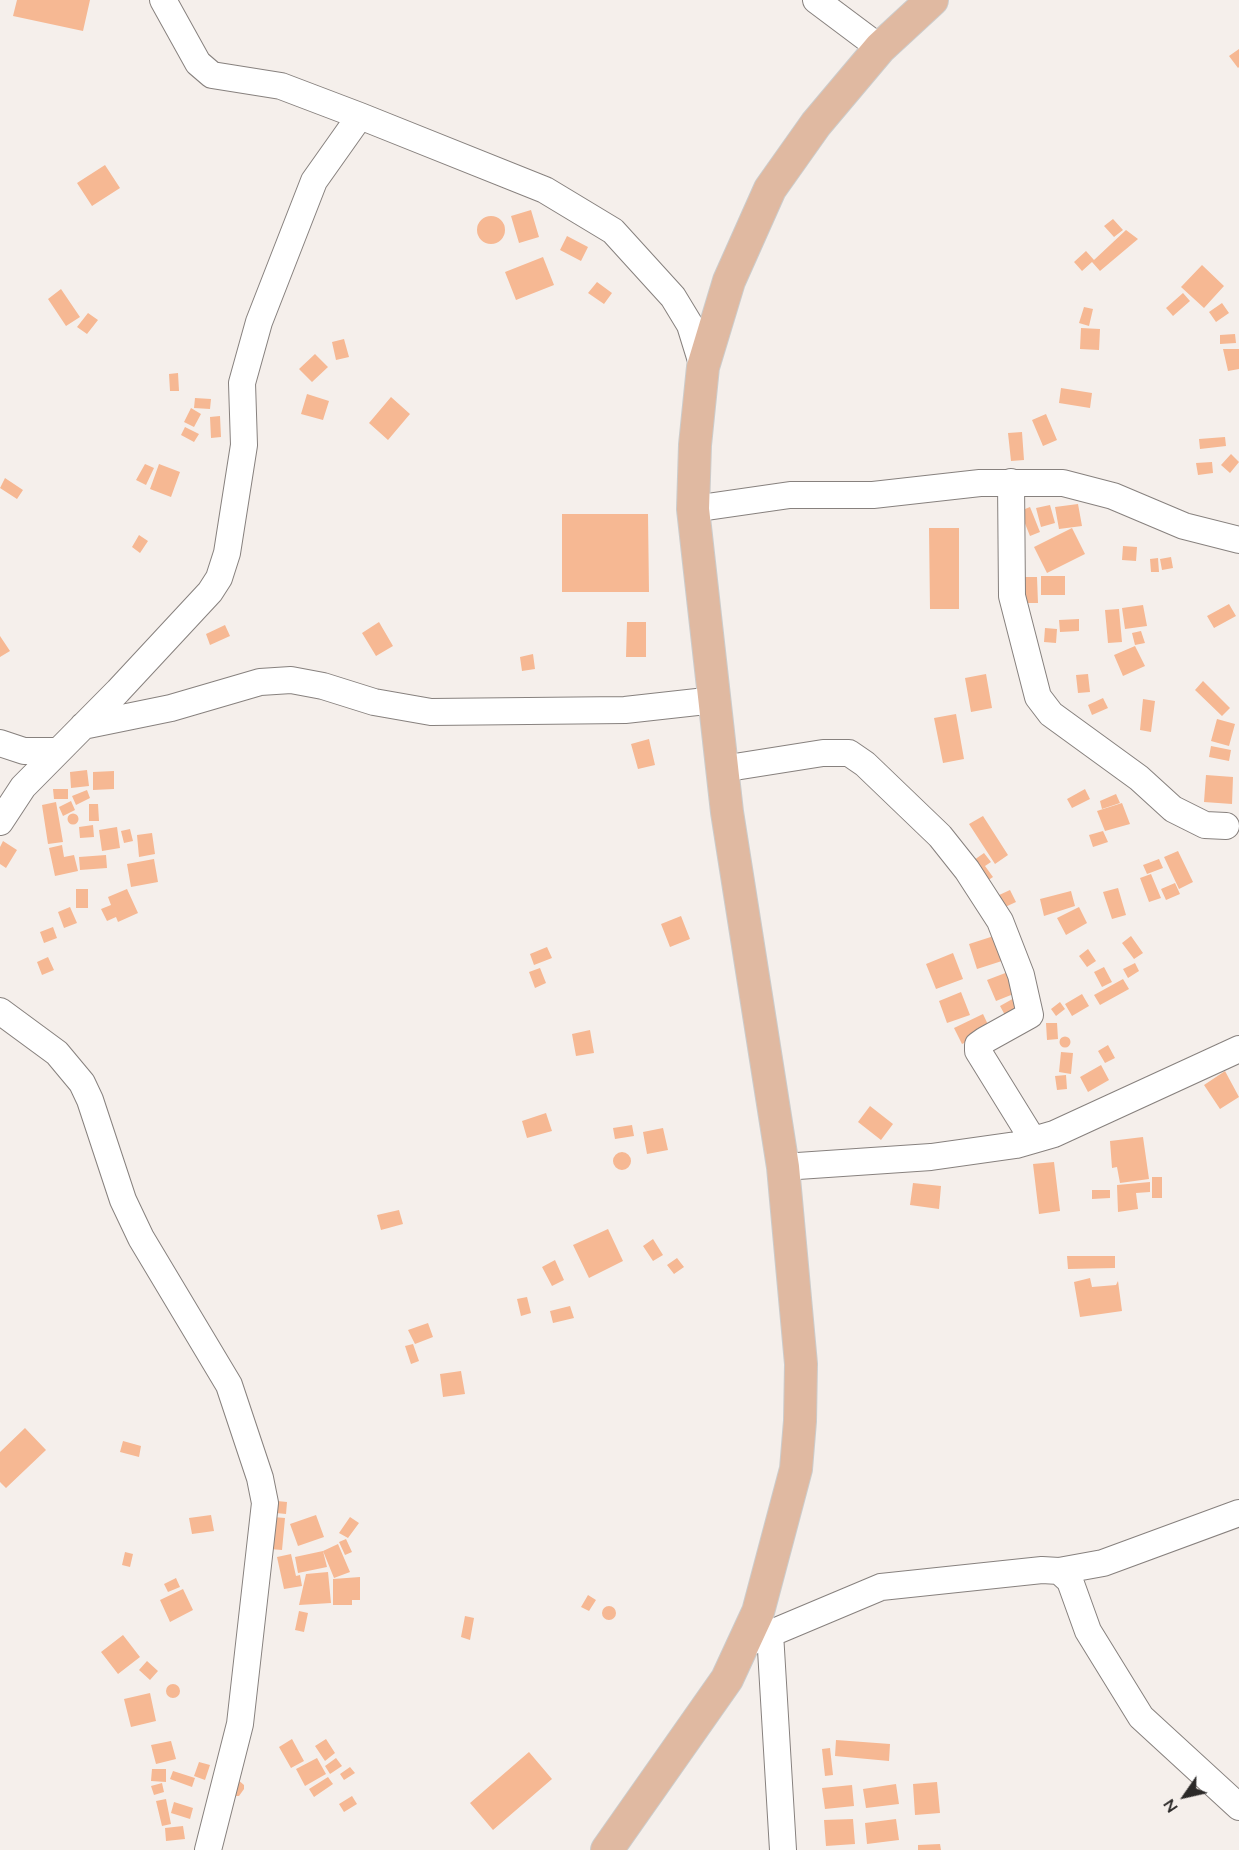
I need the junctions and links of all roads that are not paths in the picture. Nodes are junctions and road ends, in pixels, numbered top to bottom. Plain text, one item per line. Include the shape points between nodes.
1 (163, 0) edge
2 (816, 0) edge
3 (932, 0) edge
4 (880, 48) junction
5 (360, 116) junction
6 (703, 367) junction
7 (1011, 482) junction
8 (693, 508) junction
9 (1239, 540) edge
10 (715, 700) junction
11 (81, 727) junction
12 (0, 743) edge
13 (56, 751) junction
14 (722, 769) junction
15 (2, 809) edge
16 (1226, 826) dead end
17 (0, 1011) edge
18 (1239, 1049) edge
19 (1024, 1143) junction
20 (783, 1167) junction
21 (1239, 1513) edge
22 (1059, 1571) junction
23 (756, 1639) junction
24 (1239, 1807) edge
25 (208, 1850) edge
26 (607, 1850) edge
27 (783, 1850) edge

1 - 5 street via 198,63 212,75 281,86
2 - 4 street
3 - 4 main road
4 - 6 main road via 816,124 770,189 729,281
5 - 6 street via 545,190 613,231 673,297 690,325
5 - 11 street via 314,181 259,322 242,383 244,445 227,553 219,578
6 - 8 main road
7 - 8 street via 873,495 790,495
7 - 9 street via 1064,483 1113,496 1184,526
7 - 16 street via 1012,596 1038,697 1051,714 1139,778 1173,809 1205,825
8 - 10 main road
10 - 11 street via 625,710 431,712 291,680 260,682 171,708
10 - 14 main road
11 - 13 street
12 - 13 street via 24,751
13 - 15 street
14 - 19 street via 823,753 849,753 940,836 1000,921 1021,975 1030,1015 985,1040 978,1045 978,1051
14 - 20 main road
17 - 25 street via 57,1053 82,1083 123,1200 141,1238 230,1385 260,1478 265,1503 240,1724
18 - 19 street via 1074,1125
19 - 20 street via 965,1154
20 - 23 main road via 801,1364 797,1459 758,1612
21 - 22 street via 1103,1563
22 - 23 street via 881,1587
22 - 24 street via 1070,1581 1088,1631 1141,1717
23 - 26 main road
23 - 27 street

